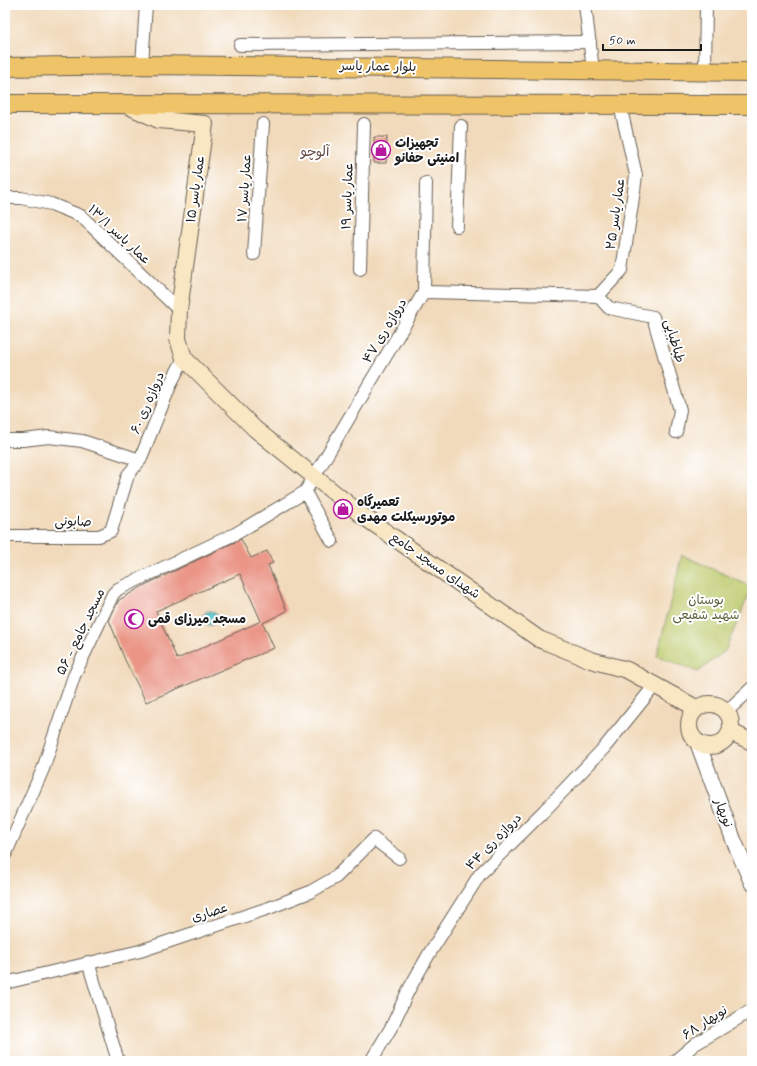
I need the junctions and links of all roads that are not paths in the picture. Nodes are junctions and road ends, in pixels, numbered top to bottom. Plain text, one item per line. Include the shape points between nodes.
1 (146, 5) edge
2 (585, 5) edge
3 (706, 5) edge
4 (590, 42) junction
5 (240, 45) dead end
6 (142, 65) junction
7 (5, 67) edge
8 (593, 70) junction
9 (705, 71) junction
10 (752, 72) edge
11 (5, 104) edge
12 (123, 104) junction
13 (620, 105) junction
14 (752, 105) edge
15 (263, 124) dead end
16 (364, 124) dead end
17 (461, 126) dead end
18 (426, 183) dead end
19 (5, 198) edge
20 (457, 226) dead end
21 (254, 254) dead end
22 (360, 269) dead end
23 (424, 292) junction
24 (598, 296) junction
25 (179, 310) junction
26 (178, 339) joint
27 (184, 358) junction
28 (676, 432) dead end
29 (5, 440) edge
30 (140, 460) junction
31 (314, 477) junction
32 (305, 492) junction
33 (5, 536) edge
34 (332, 540) dead end
35 (655, 685) junction
36 (752, 688) edge
37 (696, 708) junction
38 (727, 710) junction
39 (731, 732) junction
40 (697, 741) junction
41 (752, 742) edge
42 (5, 855) edge
43 (399, 858) dead end
44 (752, 883) edge
45 (88, 962) junction
46 (5, 983) edge
47 (752, 1010) edge
48 (118, 1061) edge
49 (371, 1061) edge
50 (675, 1061) edge

1 - 6 street
2 - 4 street
3 - 9 street
4 - 5 street
4 - 8 street
6 - 7 main road, بلوار عمار یاسر
6 - 8 main road, بلوار عمار یاسر
8 - 9 main road, بلوار عمار یاسر
9 - 10 main road, بلوار عمار یاسر
11 - 12 main road
12 - 13 main road
12 - 25 main road, عمار یاسر ۱۵ via 159,120 205,124
13 - 14 main road
13 - 24 street, عمار یاسر ۲۵ via 636,174 622,270
15 - 21 street, عمار یاسر ۱۷
16 - 22 street, عمار یاسر ۱۹
17 - 20 street
18 - 23 street, دروازه ری ۴۷
19 - 25 street, عمار یاسر ۱۳/۱ via 21,198 50,204 81,216
23 - 24 street
23 - 31 street, دروازه ری ۴۷
24 - 28 street, طباطبایی via 609,308 653,317 680,410
25 - 26 main road, عمار یاسر ۱۵
26 - 27 main road, شهدای مسجد جامع
27 - 30 street, دروازه ری ۶۰
27 - 31 main road, شهدای مسجد جامع via 255,429
29 - 30 street via 49,437 82,441
30 - 33 street, صابونی via 128,475 111,531 99,536
31 - 32 street, ۵۶ - مسجد جامع
31 - 35 main road, شهدای مسجد جامع via 374,524 540,639 591,660 627,670
32 - 34 street
32 - 42 street, ۵۶ - مسجد جامع via 237,533 118,589 113,594 74,676 43,769
35 - 37 main road, شهدای مسجد جامع
35 - 49 street, دروازه ری ۴۴ via 604,748 480,874 429,954
36 - 38 street
37 - 38 main road via 712,703
37 - 40 main road via 690,716 689,725 691,734
38 - 39 main road via 731,717
39 - 40 main road via 725,741 716,746 706,746
39 - 41 main road
40 - 44 street, نوبهار
43 - 45 street, عصاری via 374,839 336,877 310,892 140,951
45 - 46 street, عصاری
45 - 48 street
47 - 50 street, نوبهار ۶۸ via 695,1044

